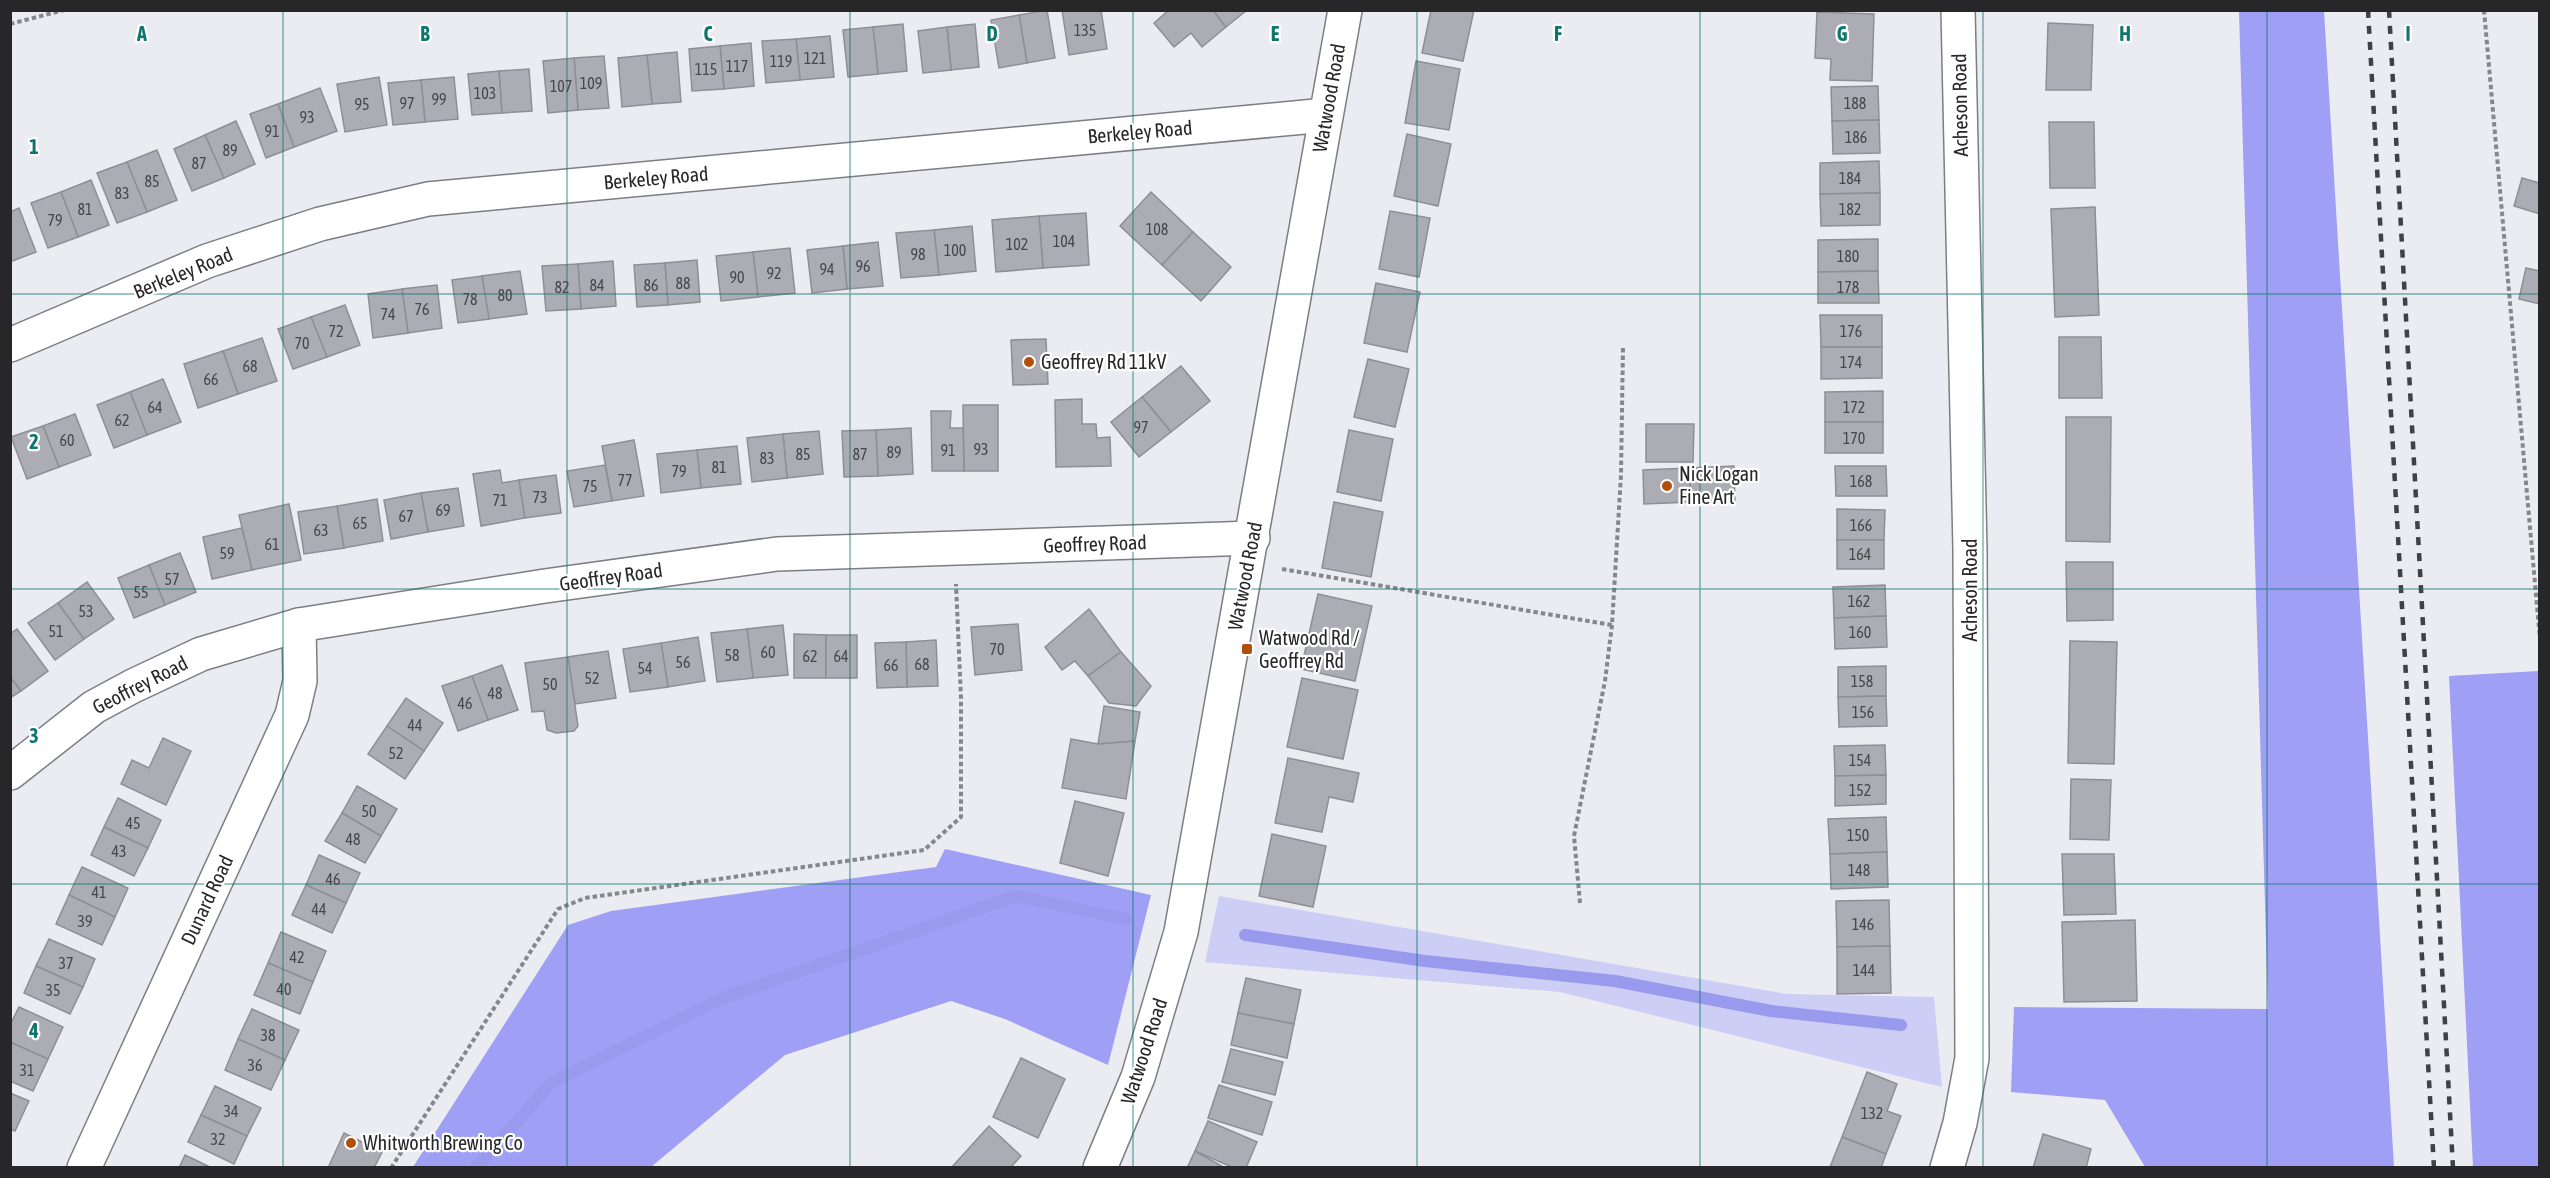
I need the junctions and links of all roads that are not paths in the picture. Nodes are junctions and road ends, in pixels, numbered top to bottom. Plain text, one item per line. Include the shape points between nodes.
1 (1345, 10) edge
2 (1958, 10) edge
3 (1326, 115) junction
4 (10, 345) edge
5 (1249, 551) junction
6 (299, 625) junction
7 (10, 773) edge
8 (84, 1167) edge
9 (1100, 1167) edge
10 (1947, 1167) edge

1 - 3 street, Watwood Road
2 - 10 street, Acheson Road via 1970,550 1972,1058
3 - 4 street, Berkeley Road via 428,199 320,224 207,261
3 - 5 street, Watwood Road
5 - 6 street, Geoffrey Road via 954,548 777,554
5 - 9 street, Watwood Road via 1181,932 1138,1077
6 - 7 street, Geoffrey Road via 201,654 133,686 94,707
6 - 8 street, Dunard Road via 300,681 292,715

